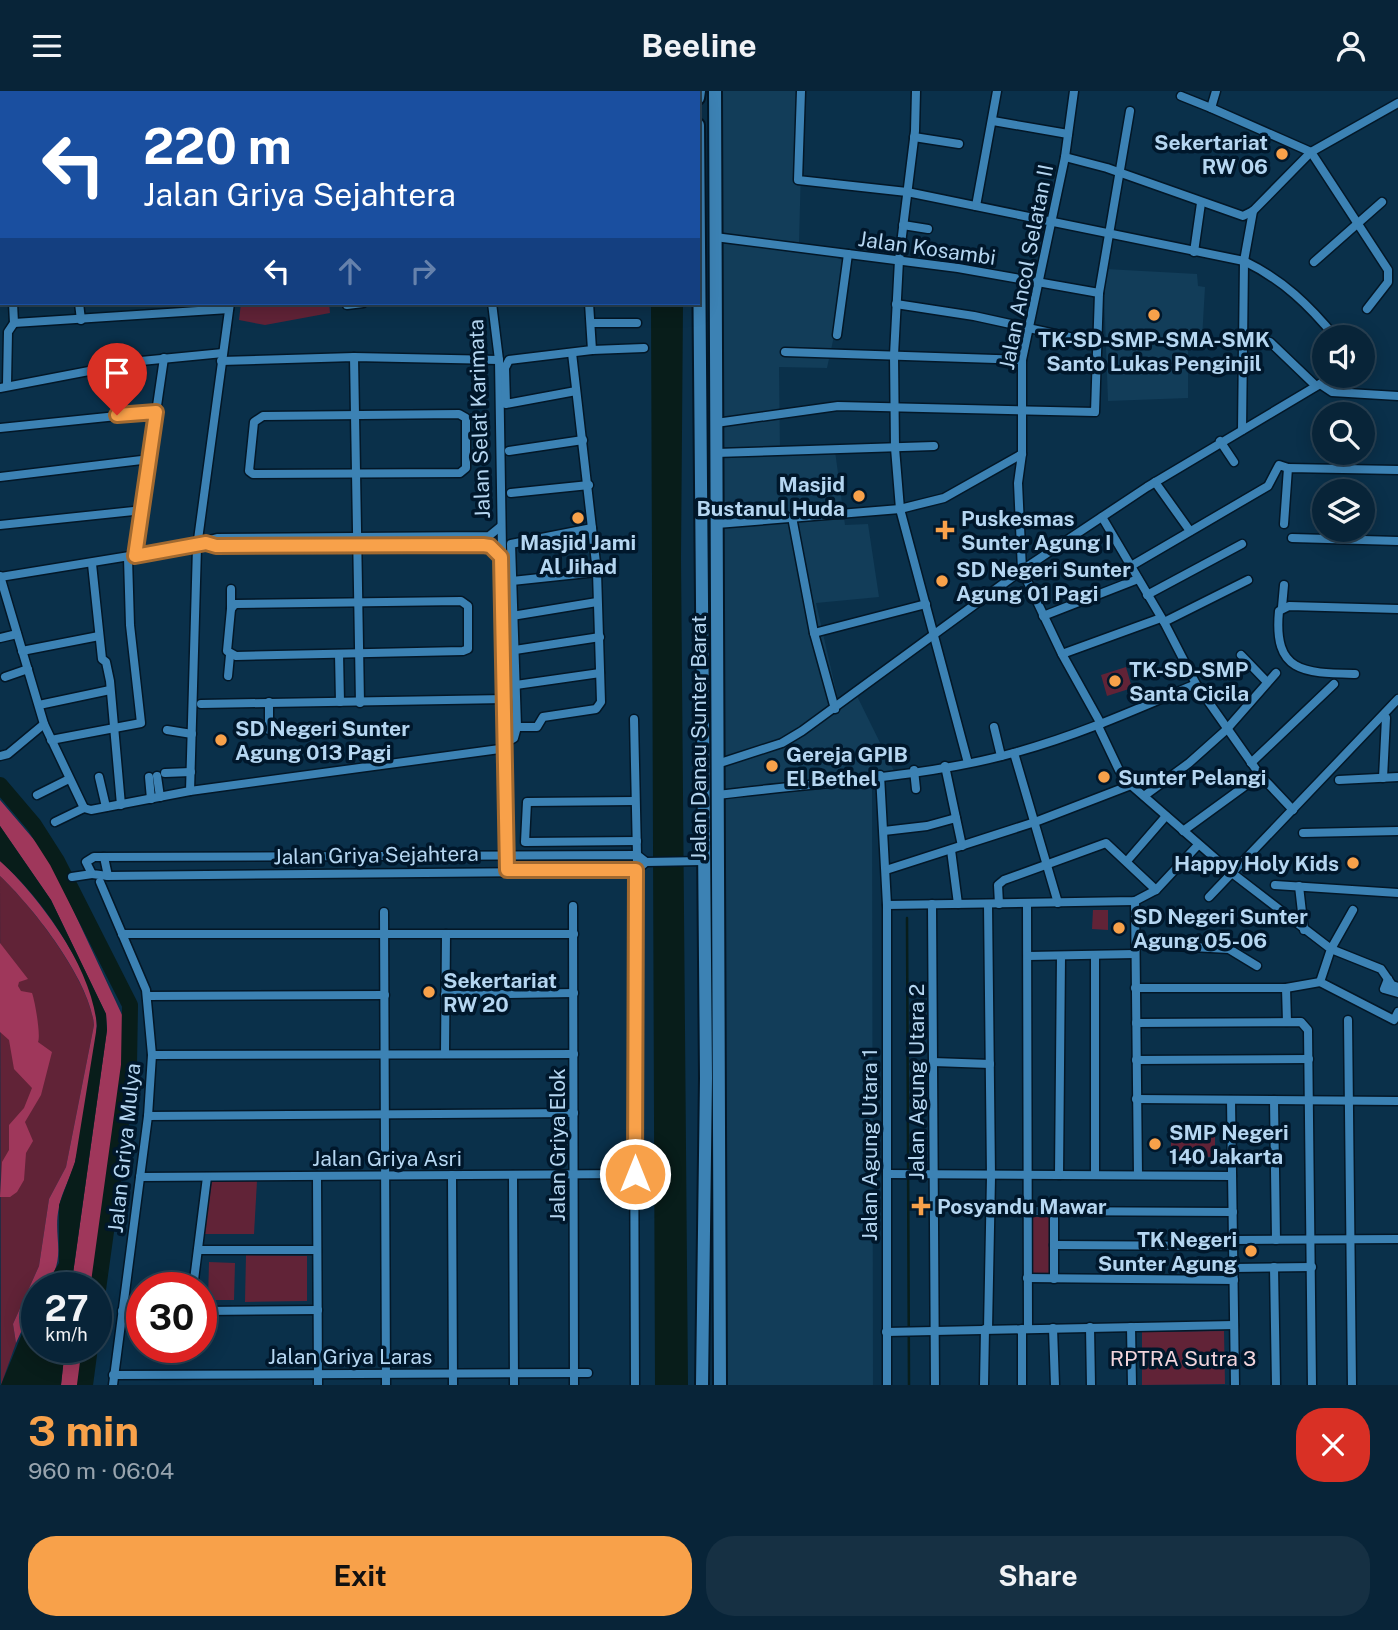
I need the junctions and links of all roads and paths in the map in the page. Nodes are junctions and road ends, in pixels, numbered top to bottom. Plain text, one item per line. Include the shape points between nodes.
1 (715, 91) edge
2 (802, 91) edge
3 (916, 91) edge
4 (997, 91) edge
5 (1074, 91) edge
6 (1216, 91) edge
7 (1181, 96) dead end
8 (1398, 103) edge
9 (1211, 108) junction
10 (1130, 111) dead end
11 (993, 121) junction
12 (1068, 134) junction
13 (914, 137) junction
14 (959, 143) dead end
15 (1311, 152) junction
16 (1065, 157) junction
17 (1121, 173) junction
18 (907, 193) junction
19 (1382, 202) dead end
20 (1201, 203) junction
21 (976, 206) junction
22 (1254, 211) junction
23 (1052, 220) junction
24 (1356, 224) junction
25 (903, 225) junction
26 (928, 229) dead end
27 (1110, 233) junction
28 (715, 236) junction
29 (1194, 252) junction
30 (848, 254) junction
31 (899, 260) junction
32 (1244, 261) junction
33 (1314, 262) dead end
34 (1040, 283) junction
35 (700, 284) edge
36 (1099, 293) junction
37 (896, 304) junction
38 (13, 305) edge
39 (79, 305) edge
40 (492, 305) edge
41 (589, 305) edge
42 (229, 306) edge
43 (1367, 309) dead end
44 (81, 320) junction
45 (14, 323) junction
46 (591, 323) junction
47 (637, 323) dead end
48 (1325, 325) edge
49 (1029, 329) junction
50 (837, 335) dead end
51 (1243, 336) junction
52 (1074, 338) dead end
53 (644, 348) dead end
54 (592, 349) junction
55 (785, 352) dead end
56 (572, 353) junction
57 (894, 355) junction
58 (222, 357) junction
59 (354, 357) junction
60 (164, 358) junction
61 (1022, 360) junction
62 (502, 363) junction
63 (3, 373) edge
64 (1312, 379) edge
65 (3, 386) edge
66 (1316, 388) edge
67 (1324, 388) edge
68 (576, 391) junction
69 (1398, 396) edge
70 (894, 407) junction
71 (156, 412) junction
72 (1020, 412) junction
73 (355, 415) junction
74 (716, 423) junction
75 (0, 428) edge
76 (1242, 430) junction
77 (583, 440) junction
78 (1220, 441) junction
79 (934, 446) dead end
80 (895, 448) junction
81 (509, 451) dead end
82 (716, 453) junction
83 (1021, 454) junction
84 (150, 459) junction
85 (1234, 462) dead end
86 (1288, 468) junction
87 (1398, 470) edge
88 (356, 475) junction
89 (0, 477) edge
90 (1155, 482) junction
91 (589, 485) junction
92 (511, 493) dead end
93 (900, 509) junction
94 (143, 510) junction
95 (792, 517) junction
96 (1102, 517) junction
97 (717, 524) junction
98 (1284, 524) dead end
99 (0, 525) edge
100 (500, 527) junction
101 (592, 528) junction
102 (1190, 531) junction
103 (1292, 538) dead end
104 (1398, 541) edge
105 (357, 542) junction
106 (200, 543) junction
107 (1241, 544) dead end
108 (131, 557) junction
109 (501, 557) junction
110 (92, 564) junction
111 (1131, 566) junction
112 (1022, 570) junction
113 (597, 572) junction
114 (0, 577) edge
115 (1139, 579) junction
116 (1248, 580) dead end
117 (512, 581) junction
118 (1284, 585) dead end
119 (231, 589) dead end
120 (703, 595) junction
121 (717, 595) junction
122 (1147, 595) junction
123 (597, 602) junction
124 (358, 603) junction
125 (926, 604) junction
126 (1282, 607) junction
127 (232, 609) junction
128 (1398, 609) edge
129 (512, 616) junction
130 (1043, 616) junction
131 (1163, 620) junction
132 (934, 632) junction
133 (814, 633) junction
134 (17, 634) junction
135 (99, 636) junction
136 (600, 637) junction
137 (0, 638) edge
138 (515, 650) junction
139 (22, 651) junction
140 (339, 654) junction
141 (359, 654) junction
142 (230, 655) junction
143 (1062, 655) junction
144 (1241, 655) dead end
145 (28, 669) junction
146 (1276, 673) dead end
147 (600, 674) junction
148 (1355, 674) dead end
149 (228, 676) dead end
150 (5, 677) dead end
151 (1267, 682) junction
152 (1196, 684) junction
153 (1334, 684) dead end
154 (516, 685) junction
155 (110, 690) junction
156 (506, 699) junction
157 (1398, 699) edge
158 (269, 702) junction
159 (340, 702) junction
160 (360, 703) junction
161 (201, 704) dead end
162 (39, 705) junction
163 (835, 709) junction
164 (1385, 718) dead end
165 (634, 719) dead end
166 (44, 723) junction
167 (1099, 725) junction
168 (114, 727) junction
169 (517, 727) junction
170 (994, 727) dead end
171 (167, 730) dead end
172 (269, 730) dead end
173 (1226, 730) junction
174 (192, 734) junction
175 (51, 740) junction
176 (507, 745) junction
177 (1014, 753) junction
178 (0, 756) edge
179 (1001, 756) junction
180 (968, 763) junction
181 (1251, 763) junction
182 (717, 764) junction
183 (946, 766) junction
184 (915, 770) junction
185 (191, 772) junction
186 (880, 775) junction
187 (1260, 775) junction
188 (1398, 777) edge
189 (99, 778) dead end
190 (1383, 778) junction
191 (69, 779) junction
192 (1339, 780) dead end
193 (1131, 785) junction
194 (916, 789) dead end
195 (190, 791) junction
196 (37, 795) dead end
197 (717, 795) junction
198 (1144, 796) junction
199 (155, 798) junction
200 (635, 801) junction
201 (121, 804) junction
202 (106, 807) junction
203 (85, 808) junction
204 (1293, 810) junction
205 (1166, 816) junction
206 (957, 818) junction
207 (1035, 822) junction
208 (55, 823) dead end
209 (884, 831) junction
210 (1183, 831) junction
211 (1398, 831) edge
212 (1303, 833) dead end
213 (637, 841) junction
214 (1198, 845) junction
215 (962, 846) junction
216 (951, 850) junction
217 (637, 855) junction
218 (508, 856) junction
219 (104, 857) junction
220 (697, 861) junction
221 (1127, 861) junction
222 (649, 862) junction
223 (1048, 863) junction
224 (507, 870) junction
225 (636, 870) junction
226 (886, 870) junction
227 (1232, 873) junction
228 (92, 874) junction
229 (108, 876) junction
230 (72, 877) dead end
231 (100, 882) dead end
232 (1275, 885) dead end
233 (1299, 885) junction
234 (1156, 890) junction
235 (1398, 893) edge
236 (1209, 897) dead end
237 (1135, 901) junction
238 (1058, 902) junction
239 (932, 904) junction
240 (958, 904) junction
241 (988, 904) junction
242 (999, 904) junction
243 (1027, 904) junction
244 (887, 905) junction
245 (573, 906) dead end
246 (1353, 910) dead end
247 (384, 912) dead end
248 (1304, 930) junction
249 (574, 933) junction
250 (121, 934) junction
251 (385, 934) junction
252 (446, 934) junction
253 (1136, 944) junction
254 (1331, 949) junction
255 (1135, 954) junction
256 (1028, 956) junction
257 (1061, 956) junction
258 (1095, 956) junction
259 (1257, 966) dead end
260 (1388, 979) junction
261 (1320, 982) junction
262 (1398, 987) edge
263 (1135, 988) junction
264 (1286, 988) junction
265 (574, 993) junction
266 (1398, 993) edge
267 (385, 995) junction
268 (445, 995) junction
269 (147, 996) junction
270 (1398, 1012) edge
271 (1348, 1020) dead end
272 (1287, 1022) junction
273 (1136, 1023) junction
274 (445, 1054) junction
275 (575, 1054) junction
276 (152, 1055) junction
277 (385, 1055) junction
278 (1309, 1059) junction
279 (1136, 1060) junction
280 (933, 1062) junction
281 (990, 1064) junction
282 (712, 1077) junction
283 (1136, 1099) junction
284 (1231, 1100) junction
285 (1274, 1100) junction
286 (1310, 1101) junction
287 (1348, 1101) junction
288 (1398, 1101) edge
289 (574, 1113) junction
290 (385, 1114) junction
291 (148, 1116) junction
292 (635, 1174) junction
293 (891, 1174) junction
294 (1095, 1174) junction
295 (452, 1175) junction
296 (513, 1175) junction
297 (574, 1175) junction
298 (934, 1175) junction
299 (1059, 1175) junction
300 (1138, 1175) junction
301 (317, 1176) junction
302 (386, 1176) junction
303 (1232, 1176) junction
304 (139, 1177) junction
305 (207, 1177) junction
306 (990, 1177) junction
307 (1028, 1177) junction
308 (1028, 1211) junction
309 (1054, 1211) junction
310 (1233, 1212) junction
311 (1311, 1239) junction
312 (1350, 1239) junction
313 (1398, 1239) edge
314 (1276, 1240) junction
315 (1233, 1243) junction
316 (1054, 1245) junction
317 (198, 1249) junction
318 (317, 1250) junction
319 (1274, 1267) junction
320 (1312, 1267) junction
321 (1233, 1268) junction
322 (195, 1272) edge
323 (1027, 1278) junction
324 (1054, 1279) junction
325 (1234, 1280) junction
326 (318, 1310) junction
327 (122, 1311) junction
328 (126, 1311) edge
329 (217, 1311) edge
330 (1234, 1325) junction
331 (1131, 1327) junction
332 (1053, 1328) junction
333 (1090, 1328) junction
334 (987, 1329) junction
335 (1025, 1329) junction
336 (935, 1330) junction
337 (886, 1332) junction
338 (453, 1373) junction
339 (513, 1373) junction
340 (574, 1373) junction
341 (588, 1373) dead end
342 (318, 1374) junction
343 (386, 1374) junction
344 (113, 1375) junction
345 (113, 1385) edge
346 (318, 1385) edge
347 (386, 1385) edge
348 (453, 1385) edge
349 (514, 1385) edge
350 (575, 1385) edge
351 (635, 1385) edge
352 (702, 1385) edge
353 (720, 1385) edge
354 (887, 1385) edge
355 (936, 1385) edge
356 (984, 1385) edge
357 (1022, 1385) edge
358 (1055, 1385) edge
359 (1091, 1385) edge
360 (1132, 1385) edge
361 (1235, 1385) edge
362 (1276, 1385) edge
363 (1312, 1385) edge
364 (1352, 1385) edge

1 - 28 main road, Jalan Danau Sunter Barat
2 - 18 street via 798,180
3 - 13 street
4 - 11 street
5 - 12 street, Jalan Ancol Selatan II
6 - 9 street
7 - 9 street
8 - 15 street
9 - 15 street
10 - 17 street
11 - 12 street
11 - 21 street
12 - 16 street, Jalan Ancol Selatan II
13 - 14 street
13 - 18 street
15 - 22 street
15 - 24 street
16 - 17 street
16 - 23 street, Jalan Ancol Selatan II
17 - 20 street
17 - 27 street
18 - 21 street
18 - 25 street
19 - 24 street
20 - 22 street via 1236,215
20 - 29 street
21 - 23 street
22 - 32 street
23 - 27 street
23 - 34 street, Jalan Ancol Selatan II
24 - 33 street
24 - 43 street via 1389,276
25 - 26 street
25 - 31 street
27 - 29 street
27 - 36 street
28 - 30 street, Jalan Kosambi
28 - 74 main road, Jalan Danau Sunter Barat
29 - 32 street
30 - 31 street, Jalan Kosambi
30 - 50 street
31 - 34 street, Jalan Kosambi
31 - 37 street
32 - 48 street via 1269,273 1306,302
32 - 51 street
34 - 36 street, Jalan Kosambi
34 - 49 street, Jalan Ancol Selatan II
35 - 120 main road, Jalan Danau Sunter Barat
36 - 72 street via 1095,412
37 - 49 street
37 - 57 street
38 - 45 street
39 - 44 street
40 - 62 street, Jalan Selat Karimata
41 - 46 street
42 - 44 street
42 - 58 street
44 - 45 street
45 - 63 street via 8,332
46 - 47 street
46 - 54 street
49 - 52 street
49 - 61 street, Jalan Ancol Selatan II
51 - 64 street via 1270,342
51 - 76 street
53 - 54 street
54 - 56 street
55 - 57 street
56 - 62 street
56 - 68 street
57 - 61 street
57 - 70 street
58 - 59 street
58 - 60 street
58 - 106 street
59 - 62 street
59 - 73 street
60 - 65 street
60 - 71 street
61 - 72 street, Jalan Ancol Selatan II
62 - 68 street via 506,404
62 - 100 street, Jalan Selat Karimata
63 - 65 street
66 - 76 street
67 - 69 street
68 - 77 street
70 - 72 street
70 - 74 street via 838,406
70 - 80 street
71 - 75 street
71 - 84 street
72 - 83 street, Jalan Ancol Selatan II
73 - 88 street
73 - 88 street via 257,419 249,471
73 - 88 street via 459,414 466,418 464,472
74 - 82 main road, Jalan Danau Sunter Barat
76 - 78 street
77 - 81 street
77 - 91 street
78 - 85 street
78 - 90 street
79 - 80 street
80 - 82 street
80 - 93 street
82 - 97 main road, Jalan Danau Sunter Barat
83 - 93 street via 944,498
83 - 112 street, Jalan Ancol Selatan II
84 - 89 street
84 - 94 street
86 - 87 street
86 - 98 street
86 - 102 street via 1279,465 1268,486
88 - 105 street
90 - 96 street
90 - 102 street
91 - 92 street
91 - 101 street
93 - 95 street
93 - 125 street
94 - 99 street
94 - 108 street
95 - 97 street
95 - 133 street
96 - 111 street
96 - 112 street
97 - 121 main road, Jalan Danau Sunter Barat
100 - 105 street via 489,536
100 - 109 street, Jalan Selat Karimata
101 - 113 street
101 - 117 street via 511,544
102 - 111 street
103 - 104 street
105 - 106 street via 217,538
105 - 109 street via 483,545
105 - 124 street
106 - 108 street
106 - 174 street
107 - 122 street
108 - 110 street
108 - 168 street via 131,645 141,723
109 - 156 street, Jalan Selat Karimata
110 - 114 street
110 - 135 street
111 - 115 street
112 - 130 street, Jalan Ancol Selatan II
112 - 132 street
113 - 117 street
113 - 123 street
114 - 134 street
115 - 122 street
115 - 130 street
116 - 131 street
117 - 129 street
118 - 126 street
119 - 127 street
120 - 121 main road
120 - 220 main road, Jalan Danau Sunter Barat
121 - 182 main road, Jalan Danau Sunter Barat
122 - 131 street
123 - 129 street
123 - 136 street
124 - 127 street via 242,603
124 - 141 street
124 - 141 street via 461,601 468,606 468,649
125 - 132 street
125 - 133 street
126 - 128 street
126 - 148 street via 1277,636 1290,660 1314,673
127 - 142 street
129 - 138 street
130 - 143 street, Jalan Ancol Selatan II
131 - 143 street
131 - 152 street
132 - 163 street
132 - 180 street
133 - 163 street
134 - 137 street
134 - 139 street
135 - 139 street
135 - 155 street
136 - 138 street
136 - 147 street
138 - 154 street
139 - 145 street
140 - 141 street
140 - 142 street
140 - 159 street
141 - 160 street
142 - 149 street
143 - 167 street, Jalan Ancol Selatan II
144 - 151 street
145 - 150 street
145 - 162 street
146 - 151 street
147 - 154 street
147 - 169 street via 601,702 596,709 542,717 535,728
151 - 173 street
152 - 167 street
152 - 173 street
153 - 181 street
154 - 169 street
155 - 162 street
155 - 168 street
156 - 160 street
156 - 176 street, Jalan Selat Karimata
157 - 204 street
158 - 159 street
158 - 161 street
158 - 172 street
159 - 160 street
162 - 166 street
163 - 182 street via 782,743
164 - 190 street
165 - 200 street
166 - 175 street
166 - 178 street
167 - 177 street
167 - 193 street, Jalan Ancol Selatan II via 1119,770
168 - 175 street
168 - 201 street
169 - 176 street
170 - 179 street
171 - 174 street
173 - 181 street
173 - 198 street
174 - 185 street
175 - 191 street
176 - 195 street
176 - 218 street, Jalan Selat Karimata
177 - 179 street
177 - 207 street
179 - 180 street
180 - 183 street
181 - 187 street
182 - 197 main road, Jalan Danau Sunter Barat
183 - 184 street
183 - 206 street
184 - 186 street
184 - 194 street
185 - 195 street
185 - 199 street via 157,775
186 - 197 street
186 - 209 street
187 - 204 street
187 - 210 street
188 - 190 street
189 - 202 street
190 - 192 street
191 - 196 street
191 - 203 street
193 - 198 street, Jalan Ancol Selatan II
193 - 207 street
195 - 199 street
197 - 282 main road, Jalan Danau Sunter Barat
198 - 205 street, Jalan Ancol Selatan II
199 - 201 street
200 - 213 street
200 - 213 street via 527,802 525,842
201 - 202 street
202 - 203 street
203 - 208 street
204 - 227 street
205 - 210 street, Jalan Ancol Selatan II
205 - 221 street
206 - 209 street
206 - 215 street
207 - 215 street
207 - 223 street
209 - 226 street
210 - 214 street, Jalan Ancol Selatan II
211 - 212 street
213 - 217 street
214 - 227 street, Jalan Ancol Selatan II
214 - 234 street
215 - 216 street
216 - 226 street
216 - 240 street
217 - 218 street, Jalan Griya Sejahtera
217 - 222 street
217 - 225 street
218 - 219 street, Jalan Griya Sejahtera
218 - 224 street, Jalan Selat Karimata
219 - 228 street via 89,858
219 - 229 street
220 - 222 street
220 - 282 main road, Jalan Danau Sunter Barat
221 - 223 street via 1106,843
221 - 234 street
222 - 225 street
223 - 238 street
223 - 242 street via 1000,882
224 - 225 street, Jalan Griya Sejahtera
224 - 229 street, Jalan Griya Sejahtera
225 - 292 street
226 - 244 street
227 - 236 street
227 - 248 street, Jalan Ancol Selatan II
228 - 229 street, Jalan Griya Sejahtera
228 - 230 street, Jalan Griya Sejahtera
231 - 250 street, Jalan Griya Mulya
232 - 233 street
233 - 235 street
233 - 248 street
234 - 237 street
237 - 238 street
237 - 253 street
238 - 243 street
239 - 240 street
239 - 244 street
239 - 280 street, Jalan Agung Utara 2
240 - 241 street
241 - 242 street
241 - 281 street
242 - 243 street
243 - 256 street
244 - 293 street, Jalan Agung Utara 1
245 - 249 street, Jalan Griya Elok
246 - 254 street
247 - 251 street
248 - 254 street, Jalan Ancol Selatan II
249 - 252 street
249 - 265 street, Jalan Griya Elok
250 - 251 street
250 - 269 street, Jalan Griya Mulya
251 - 252 street
251 - 267 street
252 - 268 street
253 - 255 street
253 - 259 street via 1229,949
254 - 260 street, Jalan Ancol Selatan II via 1381,969
254 - 261 street
255 - 258 street
255 - 263 street
256 - 257 street
256 - 307 street
257 - 258 street
257 - 299 street
258 - 294 street
260 - 262 street, Jalan Ancol Selatan II
260 - 266 street via 1384,989
261 - 264 street
261 - 270 street via 1394,1020
263 - 264 street
263 - 273 street
264 - 272 street
265 - 268 street
265 - 275 street, Jalan Griya Elok
267 - 269 street
267 - 277 street
268 - 274 street
269 - 276 street, Jalan Griya Mulya
271 - 287 street
272 - 273 street
272 - 278 street via 1304,1024 1308,1030
273 - 279 street
274 - 275 street
274 - 277 street
275 - 289 street, Jalan Griya Elok
276 - 277 street
276 - 291 street, Jalan Griya Mulya
277 - 290 street
278 - 279 street
278 - 286 street
279 - 283 street
280 - 281 street
280 - 298 street, Jalan Agung Utara 2
281 - 306 street
282 - 352 main road, Jalan Danau Sunter Barat
282 - 353 main road, Jalan Danau Sunter Barat
283 - 284 street
283 - 300 street
284 - 285 street
284 - 303 street
285 - 286 street
285 - 314 street
286 - 287 street
286 - 311 street
287 - 288 street
287 - 312 street
289 - 290 street
289 - 297 street, Jalan Griya Elok
290 - 291 street
290 - 302 street
291 - 304 street, Jalan Griya Mulya
292 - 297 street, Jalan Griya Asri
292 - 351 street
293 - 298 street
293 - 337 street, Jalan Agung Utara 1
294 - 299 street
294 - 300 street
295 - 296 street, Jalan Griya Asri
295 - 302 street, Jalan Griya Asri
295 - 338 street
296 - 297 street, Jalan Griya Asri
296 - 339 street
297 - 340 street, Jalan Griya Elok
298 - 306 street
298 - 336 street, Jalan Agung Utara 2
299 - 307 street
300 - 303 street
301 - 302 street, Jalan Griya Asri
301 - 305 street, Jalan Griya Asri
301 - 318 street
302 - 343 street
303 - 310 street
304 - 305 street, Jalan Griya Asri
304 - 327 street, Jalan Griya Mulya
305 - 317 street
306 - 307 street
306 - 334 street
307 - 308 street
308 - 309 street
308 - 323 street
309 - 310 street
309 - 316 street
310 - 315 street
311 - 312 street
311 - 314 street
311 - 320 street
312 - 313 street
312 - 364 street
314 - 315 street
315 - 316 street
315 - 321 street
316 - 324 street
317 - 318 street
317 - 322 street
318 - 326 street
319 - 320 street
319 - 321 street
319 - 362 street
320 - 363 street
321 - 325 street
323 - 324 street
323 - 335 street
324 - 325 street
325 - 330 street
326 - 329 street
326 - 342 street
327 - 328 street
327 - 344 street, Jalan Griya Mulya
330 - 331 street
330 - 361 street
331 - 333 street
331 - 360 street
332 - 333 street
332 - 335 street
332 - 358 street
333 - 359 street
334 - 335 street
334 - 336 street
334 - 356 street
335 - 357 street
336 - 337 street
336 - 355 street, Jalan Agung Utara 2
337 - 354 street, Jalan Agung Utara 1
338 - 339 street, Jalan Griya Laras
338 - 343 street, Jalan Griya Laras
338 - 348 street
339 - 340 street, Jalan Griya Laras
339 - 349 street
340 - 341 street, Jalan Griya Laras
340 - 350 street, Jalan Griya Elok
342 - 343 street, Jalan Griya Laras
342 - 344 street, Jalan Griya Laras
342 - 346 street
343 - 347 street
344 - 345 street, Jalan Griya Mulya

